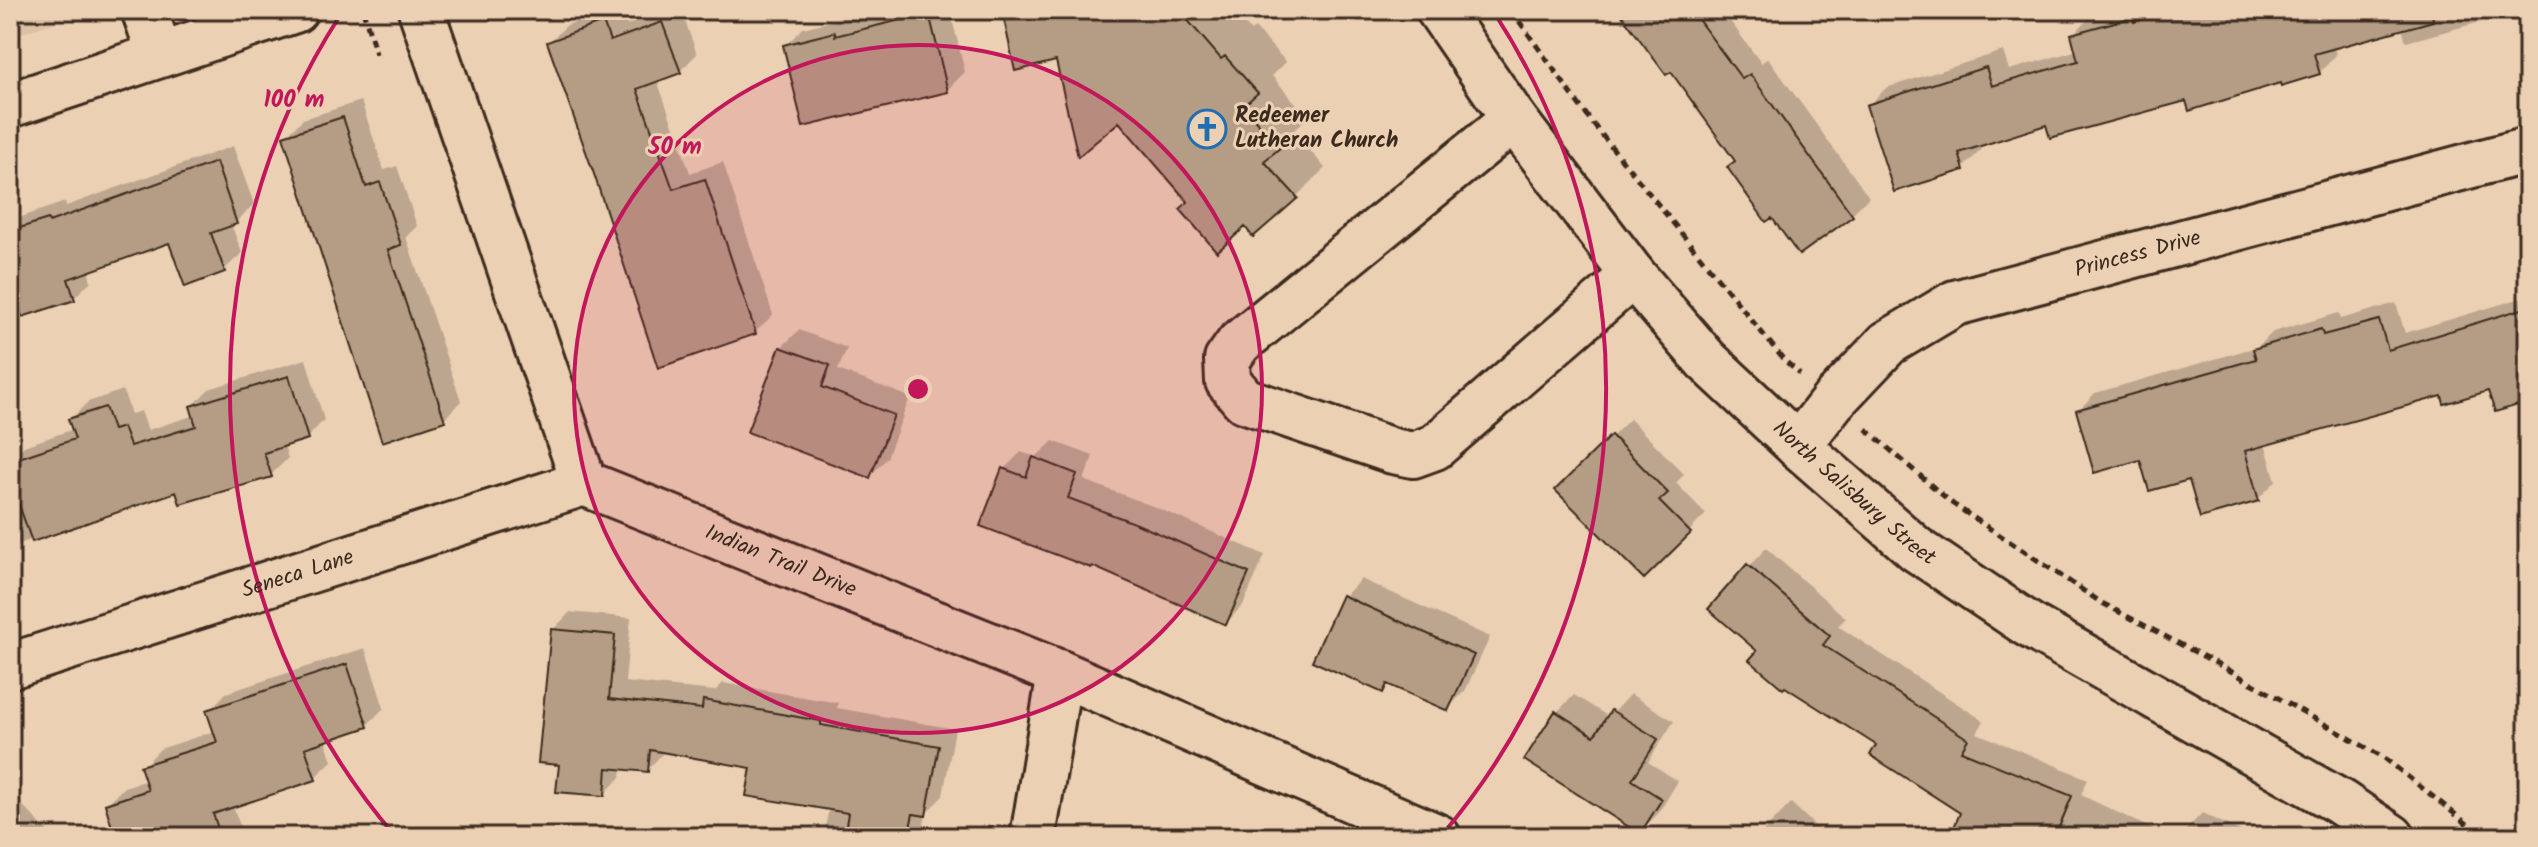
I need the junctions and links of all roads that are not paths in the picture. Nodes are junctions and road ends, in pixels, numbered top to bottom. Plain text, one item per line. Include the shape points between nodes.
1 (144, 10) edge
2 (295, 10) edge
3 (421, 10) edge
4 (1439, 10) edge
5 (160, 54) junction
6 (10, 105) edge
7 (1514, 119) junction
8 (2528, 150) edge
9 (1633, 275) junction
10 (1798, 446) junction
11 (584, 483) junction
12 (10, 666) edge
13 (1060, 673) junction
14 (1033, 837) edge
15 (1438, 837) edge
16 (2392, 837) edge

1 - 5 street
2 - 5 street
3 - 11 street
4 - 7 street, North Salisbury Street
5 - 6 street
7 - 9 street, North Salisbury Street
7 - 9 street via 1239,343 1227,360 1228,381 1244,400 1413,455 1435,447
8 - 10 street, Princess Drive via 1955,303 1888,343
9 - 10 street, North Salisbury Street via 1706,360
10 - 16 street, North Salisbury Street via 1916,549 2029,625
11 - 12 street, Seneca Lane
11 - 13 street, Indian Trail Drive
13 - 14 street
13 - 15 street, Indian Trail Drive

